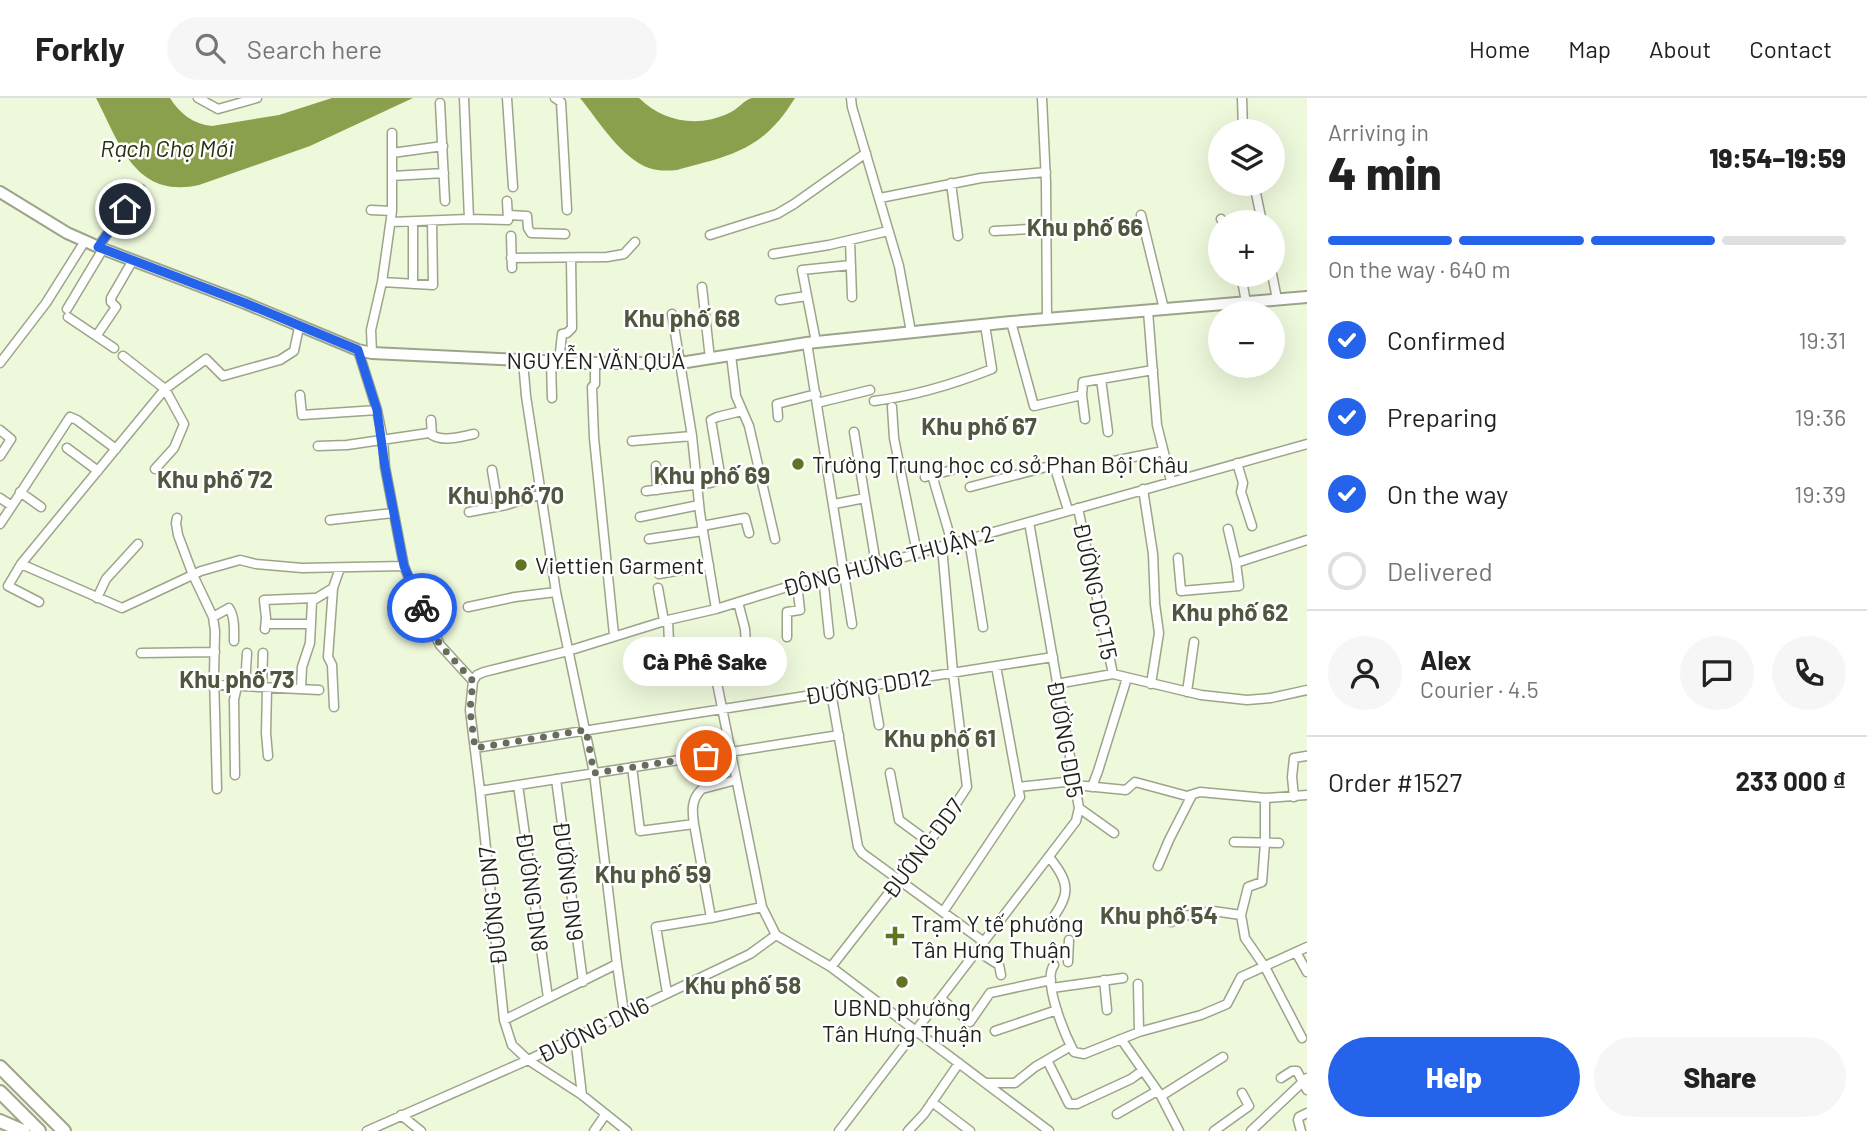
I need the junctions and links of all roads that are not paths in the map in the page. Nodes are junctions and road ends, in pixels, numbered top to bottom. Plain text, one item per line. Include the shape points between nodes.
1 (198, 98) edge
2 (257, 98) edge
3 (464, 98) edge
4 (508, 98) edge
5 (851, 98) edge
6 (1042, 98) edge
7 (1242, 98) edge
8 (558, 100) edge
9 (440, 106) dead end
10 (1243, 119) edge
11 (391, 133) dead end
12 (443, 146) junction
13 (392, 153) junction
14 (866, 153) junction
15 (1046, 172) junction
16 (444, 173) junction
17 (392, 176) junction
18 (951, 183) junction
19 (513, 187) dead end
20 (141, 189) dead end
21 (0, 192) edge
22 (880, 198) junction
23 (445, 201) dead end
24 (507, 201) dead end
25 (371, 210) dead end
26 (568, 210) dead end
27 (392, 211) junction
28 (508, 215) junction
29 (1141, 215) dead end
30 (469, 219) junction
31 (432, 221) junction
32 (391, 222) junction
33 (413, 223) junction
34 (1047, 228) junction
35 (888, 231) junction
36 (994, 231) dead end
37 (565, 234) dead end
38 (710, 234) dead end
39 (511, 236) dead end
40 (958, 236) dead end
41 (850, 240) junction
42 (85, 241) junction
43 (635, 242) dead end
44 (101, 248) junction
45 (773, 254) dead end
46 (571, 258) junction
47 (133, 260) junction
48 (851, 265) junction
49 (382, 282) junction
50 (413, 284) junction
51 (702, 287) dead end
52 (1275, 287) edge
53 (807, 296) junction
54 (1307, 297) edge
55 (852, 298) dead end
56 (1277, 299) junction
57 (780, 300) dead end
58 (1256, 301) edge
59 (1208, 305) edge
60 (1164, 309) junction
61 (1148, 311) junction
62 (672, 314) dead end
63 (1047, 319) junction
64 (1011, 323) junction
65 (985, 325) junction
66 (299, 327) junction
67 (911, 332) junction
68 (97, 335) junction
69 (811, 342) junction
70 (114, 348) dead end
71 (358, 350) junction
72 (372, 353) junction
73 (731, 355) junction
74 (122, 356) dead end
75 (710, 359) junction
76 (523, 361) junction
77 (555, 362) junction
78 (0, 363) edge
79 (596, 363) junction
80 (680, 363) junction
81 (1153, 370) junction
82 (1101, 379) junction
83 (165, 389) junction
84 (870, 390) dead end
85 (300, 395) dead end
86 (1082, 396) junction
87 (552, 398) dead end
88 (816, 399) junction
89 (874, 401) dead end
90 (892, 407) dead end
91 (377, 410) junction
92 (742, 411) junction
93 (778, 417) dead end
94 (1085, 419) dead end
95 (431, 420) dead end
96 (0, 430) edge
97 (854, 432) dead end
98 (1108, 432) dead end
99 (474, 434) dead end
100 (432, 435) junction
101 (692, 436) junction
102 (383, 440) junction
103 (632, 441) dead end
104 (1307, 443) edge
105 (318, 446) dead end
106 (67, 448) dead end
107 (116, 449) junction
108 (1163, 451) junction
109 (0, 456) edge
110 (1109, 462) dead end
111 (1237, 463) junction
112 (656, 466) dead end
113 (155, 469) dead end
114 (492, 470) dead end
115 (952, 470) dead end
116 (98, 471) junction
117 (1171, 481) junction
118 (698, 485) junction
119 (970, 487) dead end
120 (1143, 489) junction
121 (657, 490) junction
122 (646, 491) dead end
123 (20, 492) junction
124 (542, 494) junction
125 (0, 498) edge
126 (865, 498) junction
127 (834, 504) junction
128 (699, 505) junction
129 (12, 506) junction
130 (498, 506) junction
131 (41, 507) dead end
132 (1078, 508) junction
133 (1068, 510) junction
134 (469, 512) dead end
135 (393, 513) junction
136 (640, 517) dead end
137 (177, 518) dead end
138 (330, 520) dead end
139 (1029, 522) junction
140 (0, 524) edge
141 (1252, 526) dead end
142 (703, 529) junction
143 (1228, 529) dead end
144 (749, 533) dead end
145 (649, 539) dead end
146 (775, 539) dead end
147 (969, 539) junction
148 (1307, 540) edge
149 (952, 543) junction
150 (138, 544) dead end
151 (942, 546) junction
152 (917, 553) junction
153 (1178, 558) dead end
154 (1236, 563) junction
155 (21, 564) junction
156 (876, 564) junction
157 (709, 565) junction
158 (404, 566) junction
159 (340, 568) junction
160 (845, 569) junction
161 (659, 574) dead end
162 (193, 575) junction
163 (823, 576) junction
164 (4, 584) edge
165 (797, 584) junction
166 (332, 588) junction
167 (658, 588) dead end
168 (556, 592) junction
169 (97, 598) junction
170 (314, 598) junction
171 (39, 602) dead end
172 (738, 602) junction
173 (468, 607) dead end
174 (716, 608) junction
175 (213, 617) junction
176 (666, 620) junction
177 (311, 624) junction
178 (852, 624) dead end
179 (983, 628) dead end
180 (829, 634) dead end
181 (614, 635) junction
182 (787, 637) dead end
183 (234, 641) dead end
184 (1194, 642) dead end
185 (568, 650) junction
186 (215, 652) junction
187 (141, 653) dead end
188 (247, 653) dead end
189 (263, 653) dead end
190 (1053, 657) junction
191 (747, 660) dead end
192 (670, 665) dead end
193 (996, 666) junction
194 (953, 673) junction
195 (1113, 674) junction
196 (1127, 678) junction
197 (473, 681) junction
198 (717, 683) dead end
199 (203, 684) dead end
200 (1056, 684) junction
201 (1151, 684) junction
202 (215, 685) junction
203 (872, 685) junction
204 (241, 686) junction
205 (265, 687) junction
206 (301, 689) junction
207 (319, 690) dead end
208 (1307, 690) edge
209 (831, 692) junction
210 (1187, 692) junction
211 (334, 707) dead end
212 (722, 709) junction
213 (879, 725) dead end
214 (586, 730) junction
215 (839, 735) junction
216 (475, 748) junction
217 (730, 752) junction
218 (268, 756) dead end
219 (1306, 756) edge
220 (632, 767) junction
221 (594, 773) junction
222 (890, 773) dead end
223 (235, 775) dead end
224 (556, 779) junction
225 (736, 780) junction
226 (1074, 783) junction
227 (519, 785) junction
228 (1018, 787) junction
229 (1092, 787) junction
230 (217, 789) dead end
231 (481, 791) junction
232 (1192, 795) junction
233 (1307, 796) edge
234 (1294, 797) junction
235 (1265, 798) junction
236 (1079, 808) junction
237 (694, 824) junction
238 (1114, 833) dead end
239 (929, 842) junction
240 (1234, 842) dead end
241 (1265, 843) junction
242 (1279, 843) dead end
243 (1049, 857) junction
244 (1158, 866) dead end
245 (899, 880) junction
246 (762, 907) junction
247 (943, 912) junction
248 (1241, 915) junction
249 (711, 918) junction
250 (1171, 922) dead end
251 (1048, 926) dead end
252 (776, 935) junction
253 (1069, 940) dead end
254 (984, 942) junction
255 (1307, 947) edge
256 (977, 951) junction
257 (1296, 952) junction
258 (1068, 962) dead end
259 (617, 964) junction
260 (1054, 965) dead end
261 (831, 967) junction
262 (1265, 967) junction
263 (1307, 972) edge
264 (1002, 975) dead end
265 (1123, 978) dead end
266 (1104, 980) junction
267 (583, 982) junction
268 (1052, 984) junction
269 (1139, 984) dead end
270 (667, 993) junction
271 (548, 998) junction
272 (941, 999) junction
273 (1057, 1010) junction
274 (1107, 1010) dead end
275 (624, 1013) junction
276 (504, 1020) junction
277 (916, 1031) junction
278 (995, 1031) dead end
279 (1139, 1032) junction
280 (575, 1037) junction
281 (1302, 1038) dead end
282 (1121, 1039) junction
283 (1071, 1046) junction
284 (1223, 1057) dead end
285 (528, 1060) junction
286 (1047, 1060) junction
287 (959, 1063) junction
288 (0, 1067) edge
289 (1142, 1071) junction
290 (0, 1077) edge
291 (1281, 1078) dead end
292 (986, 1083) junction
293 (1306, 1083) edge
294 (0, 1092) edge
295 (1159, 1093) junction
296 (1242, 1093) dead end
297 (582, 1095) junction
298 (932, 1102) junction
299 (0, 1103) edge
300 (1307, 1113) edge
301 (1117, 1114) dead end
302 (401, 1115) junction
303 (605, 1115) junction
304 (25, 1116) junction
305 (5, 1125) edge
306 (23, 1131) edge
307 (31, 1131) edge
308 (39, 1131) edge
309 (54, 1131) edge
310 (64, 1131) edge
311 (368, 1131) edge
312 (421, 1131) edge
313 (594, 1131) edge
314 (627, 1131) edge
315 (839, 1131) edge
316 (908, 1131) edge
317 (971, 1131) edge
318 (1049, 1131) edge
319 (1179, 1131) edge
320 (1214, 1131) edge
321 (1251, 1131) edge
322 (1301, 1131) edge

1 - 2 street via 218,108
3 - 30 street
4 - 19 street
5 - 14 street
6 - 15 street
7 - 10 street
8 - 26 street
9 - 12 street
11 - 13 street
12 - 13 street
12 - 16 street
13 - 17 street
14 - 22 street
14 - 38 street via 777,214
15 - 18 street
15 - 34 street
16 - 17 street
16 - 23 street
17 - 27 street
18 - 22 street
18 - 40 street
20 - 44 street
21 - 42 main road, NGUYỄN VĂN QUÁ
22 - 35 street
24 - 28 street
25 - 27 street
27 - 32 street
28 - 30 street via 508,220
28 - 37 street via 527,216 531,233
29 - 60 street
30 - 31 street
31 - 33 street
31 - 50 street via 433,285
32 - 33 street
32 - 49 street
33 - 50 street
34 - 36 street
34 - 63 street
35 - 41 street
35 - 67 street
39 - 46 street via 511,263
41 - 45 street
41 - 48 street
42 - 44 main road, NGUYỄN VĂN QUÁ
42 - 78 street
43 - 46 street via 624,254
44 - 47 main road, NGUYỄN VĂN QUÁ
44 - 68 street via 68,313
46 - 77 street via 572,328 562,334
47 - 66 main road, NGUYỄN VĂN QUÁ
47 - 68 street via 111,298 116,307
48 - 53 street via 802,270
48 - 55 street
49 - 50 street
49 - 72 street via 371,330
51 - 75 street
52 - 56 street
53 - 57 street
53 - 69 street
54 - 56 main road, NGUYỄN VĂN QUÁ
56 - 58 main road, NGUYỄN VĂN QUÁ
59 - 60 main road, NGUYỄN VĂN QUÁ
60 - 61 main road, NGUYỄN VĂN QUÁ
61 - 63 main road, NGUYỄN VĂN QUÁ
61 - 81 street
62 - 80 street
63 - 64 main road, NGUYỄN VĂN QUÁ
64 - 65 main road, NGUYỄN VĂN QUÁ
64 - 86 street via 1034,406
65 - 67 main road, NGUYỄN VĂN QUÁ
65 - 89 street via 992,369 921,393
66 - 71 main road, NGUYỄN VĂN QUÁ
66 - 83 street via 294,351 280,360 223,376 205,359
67 - 69 main road, NGUYỄN VĂN QUÁ
68 - 70 street
69 - 73 main road, NGUYỄN VĂN QUÁ
69 - 88 street
71 - 72 main road, NGUYỄN VĂN QUÁ
71 - 91 street
72 - 76 main road, NGUYỄN VĂN QUÁ via 480,354
73 - 75 main road, NGUYỄN VĂN QUÁ
73 - 92 street
74 - 83 street
75 - 80 main road, NGUYỄN VĂN QUÁ
76 - 77 main road, NGUYỄN VĂN QUÁ
76 - 124 street
77 - 79 main road, NGUYỄN VĂN QUÁ
77 - 87 street
79 - 80 main road, NGUYỄN VĂN QUÁ
79 - 181 street via 594,438
80 - 101 street
81 - 82 street
81 - 108 street
82 - 86 street via 1083,382
82 - 98 street
83 - 107 street
83 - 113 street via 184,424 174,448
84 - 88 street
85 - 91 street via 302,415
86 - 94 street
88 - 93 street via 777,404
88 - 127 street
90 - 152 street
91 - 102 street
92 - 118 street via 712,420 724,479
92 - 146 street
95 - 100 street
96 - 109 street via 11,439
97 - 126 street
99 - 100 street via 446,439
100 - 102 street
101 - 103 street
101 - 118 street
102 - 105 street
102 - 135 street
104 - 111 street, ĐÔNG HƯNG THUẬN 2
106 - 116 street
107 - 116 street
107 - 123 street via 70,417
108 - 110 street
108 - 117 street
111 - 117 street, ĐÔNG HƯNG THUẬN 2
111 - 141 street
112 - 121 street
114 - 130 street
115 - 149 street via 929,476
116 - 155 street
117 - 120 street, ĐÔNG HƯNG THUẬN 2
118 - 121 street
118 - 128 street
119 - 133 street via 1054,465
120 - 132 street, ĐÔNG HƯNG THUẬN 2
120 - 201 street via 1159,634
121 - 122 street
123 - 129 street
123 - 131 street
124 - 130 street
124 - 168 street
125 - 129 street
126 - 127 street
126 - 156 street
127 - 160 street
128 - 136 street
128 - 142 street
129 - 140 street
130 - 134 street
132 - 133 street, ĐÔNG HƯNG THUẬN 2
132 - 195 street, ĐƯỜNG DCT15
133 - 139 street, ĐÔNG HƯNG THUẬN 2
135 - 138 street
135 - 158 street
137 - 162 street via 178,535
139 - 147 street, ĐÔNG HƯNG THUẬN 2
139 - 190 street, ĐƯỜNG DD5
142 - 144 street via 745,518
142 - 145 street
142 - 157 street
143 - 154 street
147 - 149 street, ĐÔNG HƯNG THUẬN 2
147 - 179 street
148 - 154 street
149 - 151 street, ĐÔNG HƯNG THUẬN 2
150 - 169 street via 106,579
151 - 152 street, ĐÔNG HƯNG THUẬN 2
151 - 194 street, ĐƯỜNG DD7
152 - 156 street, ĐÔNG HƯNG THUẬN 2
153 - 154 street via 1181,591 1239,586
155 - 164 street
155 - 169 street
156 - 160 street, ĐÔNG HƯNG THUẬN 2
157 - 161 street
157 - 174 street
158 - 159 street
158 - 197 street via 440,645
159 - 162 street via 240,561
159 - 166 street
160 - 163 street, ĐÔNG HƯNG THUẬN 2
160 - 178 street
162 - 169 street via 122,608
162 - 175 street
163 - 165 street, ĐÔNG HƯNG THUẬN 2
163 - 180 street
164 - 171 street
165 - 172 street, ĐÔNG HƯNG THUẬN 2
165 - 182 street via 800,610 787,612
166 - 170 street
166 - 211 street via 328,657
167 - 176 street
168 - 173 street
168 - 185 street
170 - 177 street
170 - 177 street via 264,600 266,626
172 - 174 street, ĐÔNG HƯNG THUẬN 2
172 - 191 street
174 - 176 street, ĐÔNG HƯNG THUẬN 2
175 - 183 street via 229,608
175 - 186 street
176 - 181 street, ĐÔNG HƯNG THUẬN 2
176 - 192 street
177 - 206 street
181 - 185 street, ĐÔNG HƯNG THUẬN 2
184 - 210 street
185 - 197 street, ĐÔNG HƯNG THUẬN 2 via 484,672
185 - 214 street
186 - 187 street
186 - 202 street
188 - 204 street
189 - 205 street
190 - 193 street, ĐƯỜNG DD12
190 - 200 street, ĐƯỜNG DD5
193 - 194 street, ĐƯỜNG DD12
193 - 228 street
194 - 203 street, ĐƯỜNG DD12
194 - 239 street, ĐƯỜNG DD7 via 967,787
195 - 196 street
195 - 200 street
196 - 201 street
196 - 229 street
197 - 216 street, ĐƯỜNG DN7 via 470,710
198 - 212 street
199 - 202 street
200 - 226 street, ĐƯỜNG DD5
201 - 210 street
202 - 204 street
202 - 230 street
203 - 209 street, ĐƯỜNG DD12
203 - 213 street
204 - 205 street
204 - 223 street via 234,700
205 - 206 street
205 - 218 street
206 - 207 street
208 - 210 street via 1247,700
209 - 212 street, ĐƯỜNG DD12
209 - 215 street
212 - 214 street, ĐƯỜNG DD12
212 - 217 street
214 - 216 street, ĐƯỜNG DD12
214 - 221 street
215 - 217 street
215 - 245 street via 859,847
216 - 231 street, ĐƯỜNG DN7
217 - 220 street
217 - 225 street
219 - 234 street via 1294,758
220 - 221 street
220 - 237 street via 640,831
221 - 224 street
221 - 259 street
222 - 239 street via 899,820
224 - 227 street
224 - 267 street, ĐƯỜNG DN9
225 - 237 street via 699,792 693,804
225 - 246 street
226 - 228 street
226 - 229 street
226 - 236 street, ĐƯỜNG DD5
227 - 231 street
227 - 271 street, ĐƯỜNG DN8
228 - 247 street via 1020,797
229 - 232 street via 1126,790 1135,782
231 - 276 street, ĐƯỜNG DN7
232 - 235 street
232 - 244 street
233 - 234 street
234 - 235 street
235 - 241 street
236 - 238 street
236 - 243 street, ĐƯỜNG DD5 via 1076,821
237 - 249 street
239 - 245 street, ĐƯỜNG DD7
240 - 241 street
241 - 242 street
241 - 248 street via 1262,882 1248,887
243 - 251 street via 1066,890
243 - 254 street, ĐƯỜNG DD5
245 - 247 street
245 - 261 street, ĐƯỜNG DD7
246 - 249 street
246 - 252 street
247 - 254 street
248 - 250 street via 1211,911 1172,916
248 - 262 street via 1245,938
249 - 270 street via 656,927
252 - 261 street
252 - 270 street, ĐƯỜNG DN6 via 750,954
253 - 258 street
254 - 256 street, ĐƯỜNG DD5
255 - 257 street
256 - 264 street via 999,965
256 - 272 street, ĐƯỜNG DD5
257 - 262 street
257 - 263 street
259 - 267 street
259 - 275 street
260 - 268 street
261 - 277 street
262 - 279 street via 1241,977 1227,1004
262 - 281 street
265 - 266 street
266 - 268 street
266 - 274 street
267 - 271 street
268 - 272 street via 990,993 970,1022
268 - 273 street
269 - 279 street
270 - 275 street, ĐƯỜNG DN6
271 - 276 street
272 - 277 street, ĐƯỜNG DD5
273 - 278 street
273 - 283 street
275 - 280 street, ĐƯỜNG DN6
276 - 285 street, ĐƯỜNG DN7 via 512,1045
277 - 287 street
277 - 315 street, ĐƯỜNG DD5
279 - 282 street
280 - 285 street, ĐƯỜNG DN6
280 - 297 street
282 - 283 street via 1084,1054 1074,1052
282 - 289 street
283 - 286 street
284 - 295 street
285 - 297 street, ĐƯỜNG DN7
285 - 302 street, ĐƯỜNG DN6
286 - 289 street via 1069,1104
286 - 292 street via 1015,1083
287 - 292 street
287 - 298 street
288 - 310 highway
289 - 295 street
290 - 309 highway
291 - 293 street via 1297,1071
292 - 318 street
293 - 321 street
294 - 304 highway
295 - 301 street
295 - 319 street
296 - 320 street via 1249,1106
297 - 303 street, ĐƯỜNG DN7
298 - 316 street
298 - 317 street
299 - 307 highway
300 - 322 street via 1297,1120
302 - 311 street, ĐƯỜNG DN6
302 - 312 street
303 - 313 street
303 - 314 street, ĐƯỜNG DN7
304 - 307 highway
304 - 308 highway
305 - 306 highway

